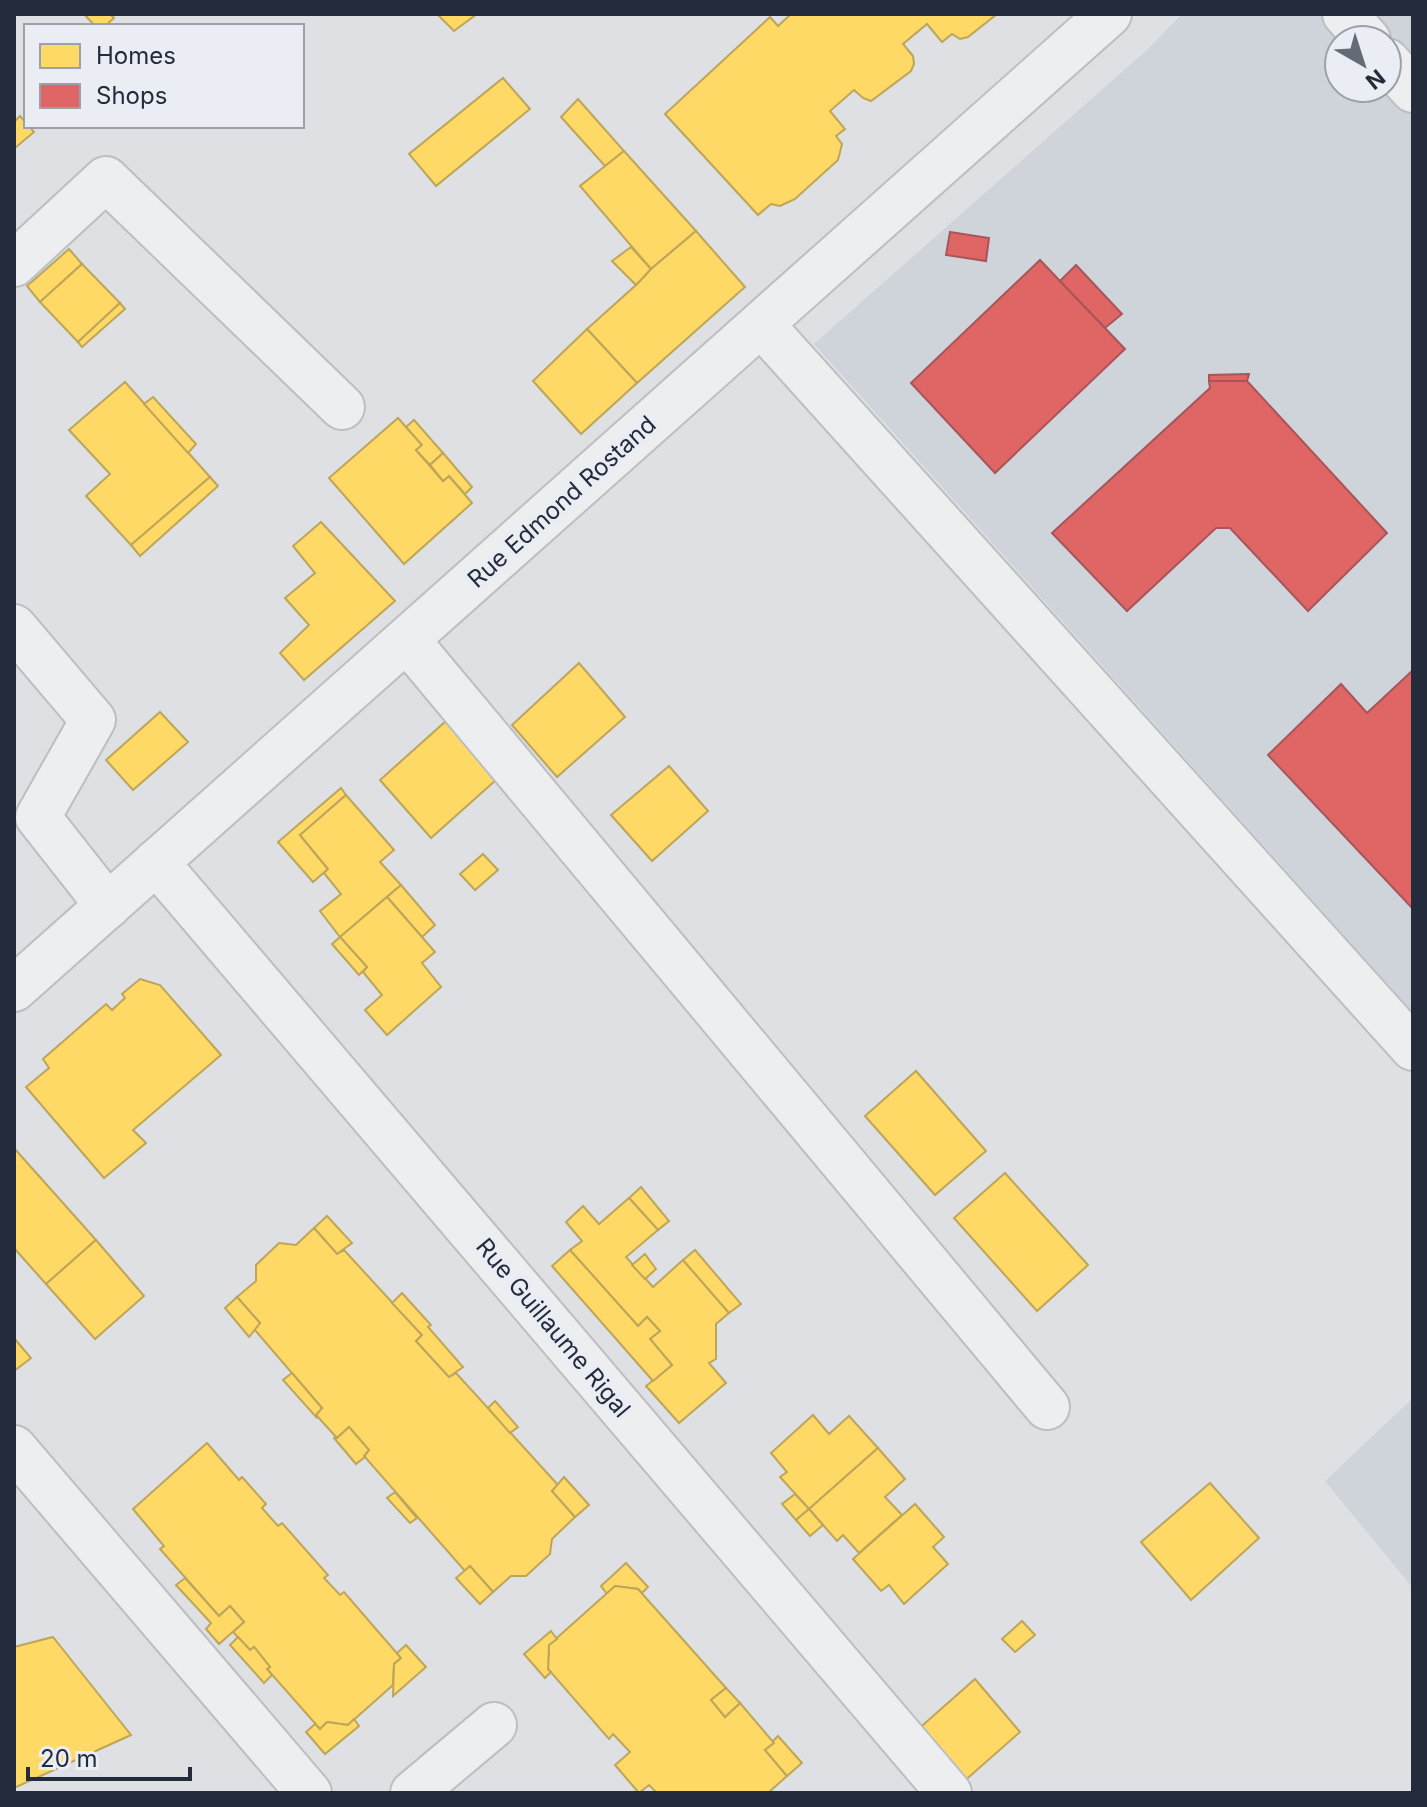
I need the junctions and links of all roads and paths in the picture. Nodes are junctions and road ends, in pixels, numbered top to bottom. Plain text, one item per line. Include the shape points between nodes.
1 (1109, 14) edge
2 (14, 264) edge
3 (761, 324) junction
4 (342, 407) dead end
5 (14, 627) edge
6 (407, 640) junction
7 (156, 862) junction
8 (108, 906) junction
9 (14, 989) edge
10 (1413, 1048) edge
11 (1047, 1407) dead end
12 (14, 1448) edge
13 (494, 1725) dead end
14 (309, 1793) edge
15 (413, 1793) edge
16 (949, 1793) edge

1 - 3 street, Rue Edmond Rostand
2 - 4 street via 106,179
3 - 6 street, Rue Edmond Rostand
3 - 10 street
5 - 8 street via 93,720 38,817
6 - 7 street, Rue Edmond Rostand
6 - 11 street
7 - 8 street, Rue Edmond Rostand
7 - 16 street, Rue Guillaume Rigal
8 - 9 street, Rue Edmond Rostand
12 - 14 street
13 - 15 street

